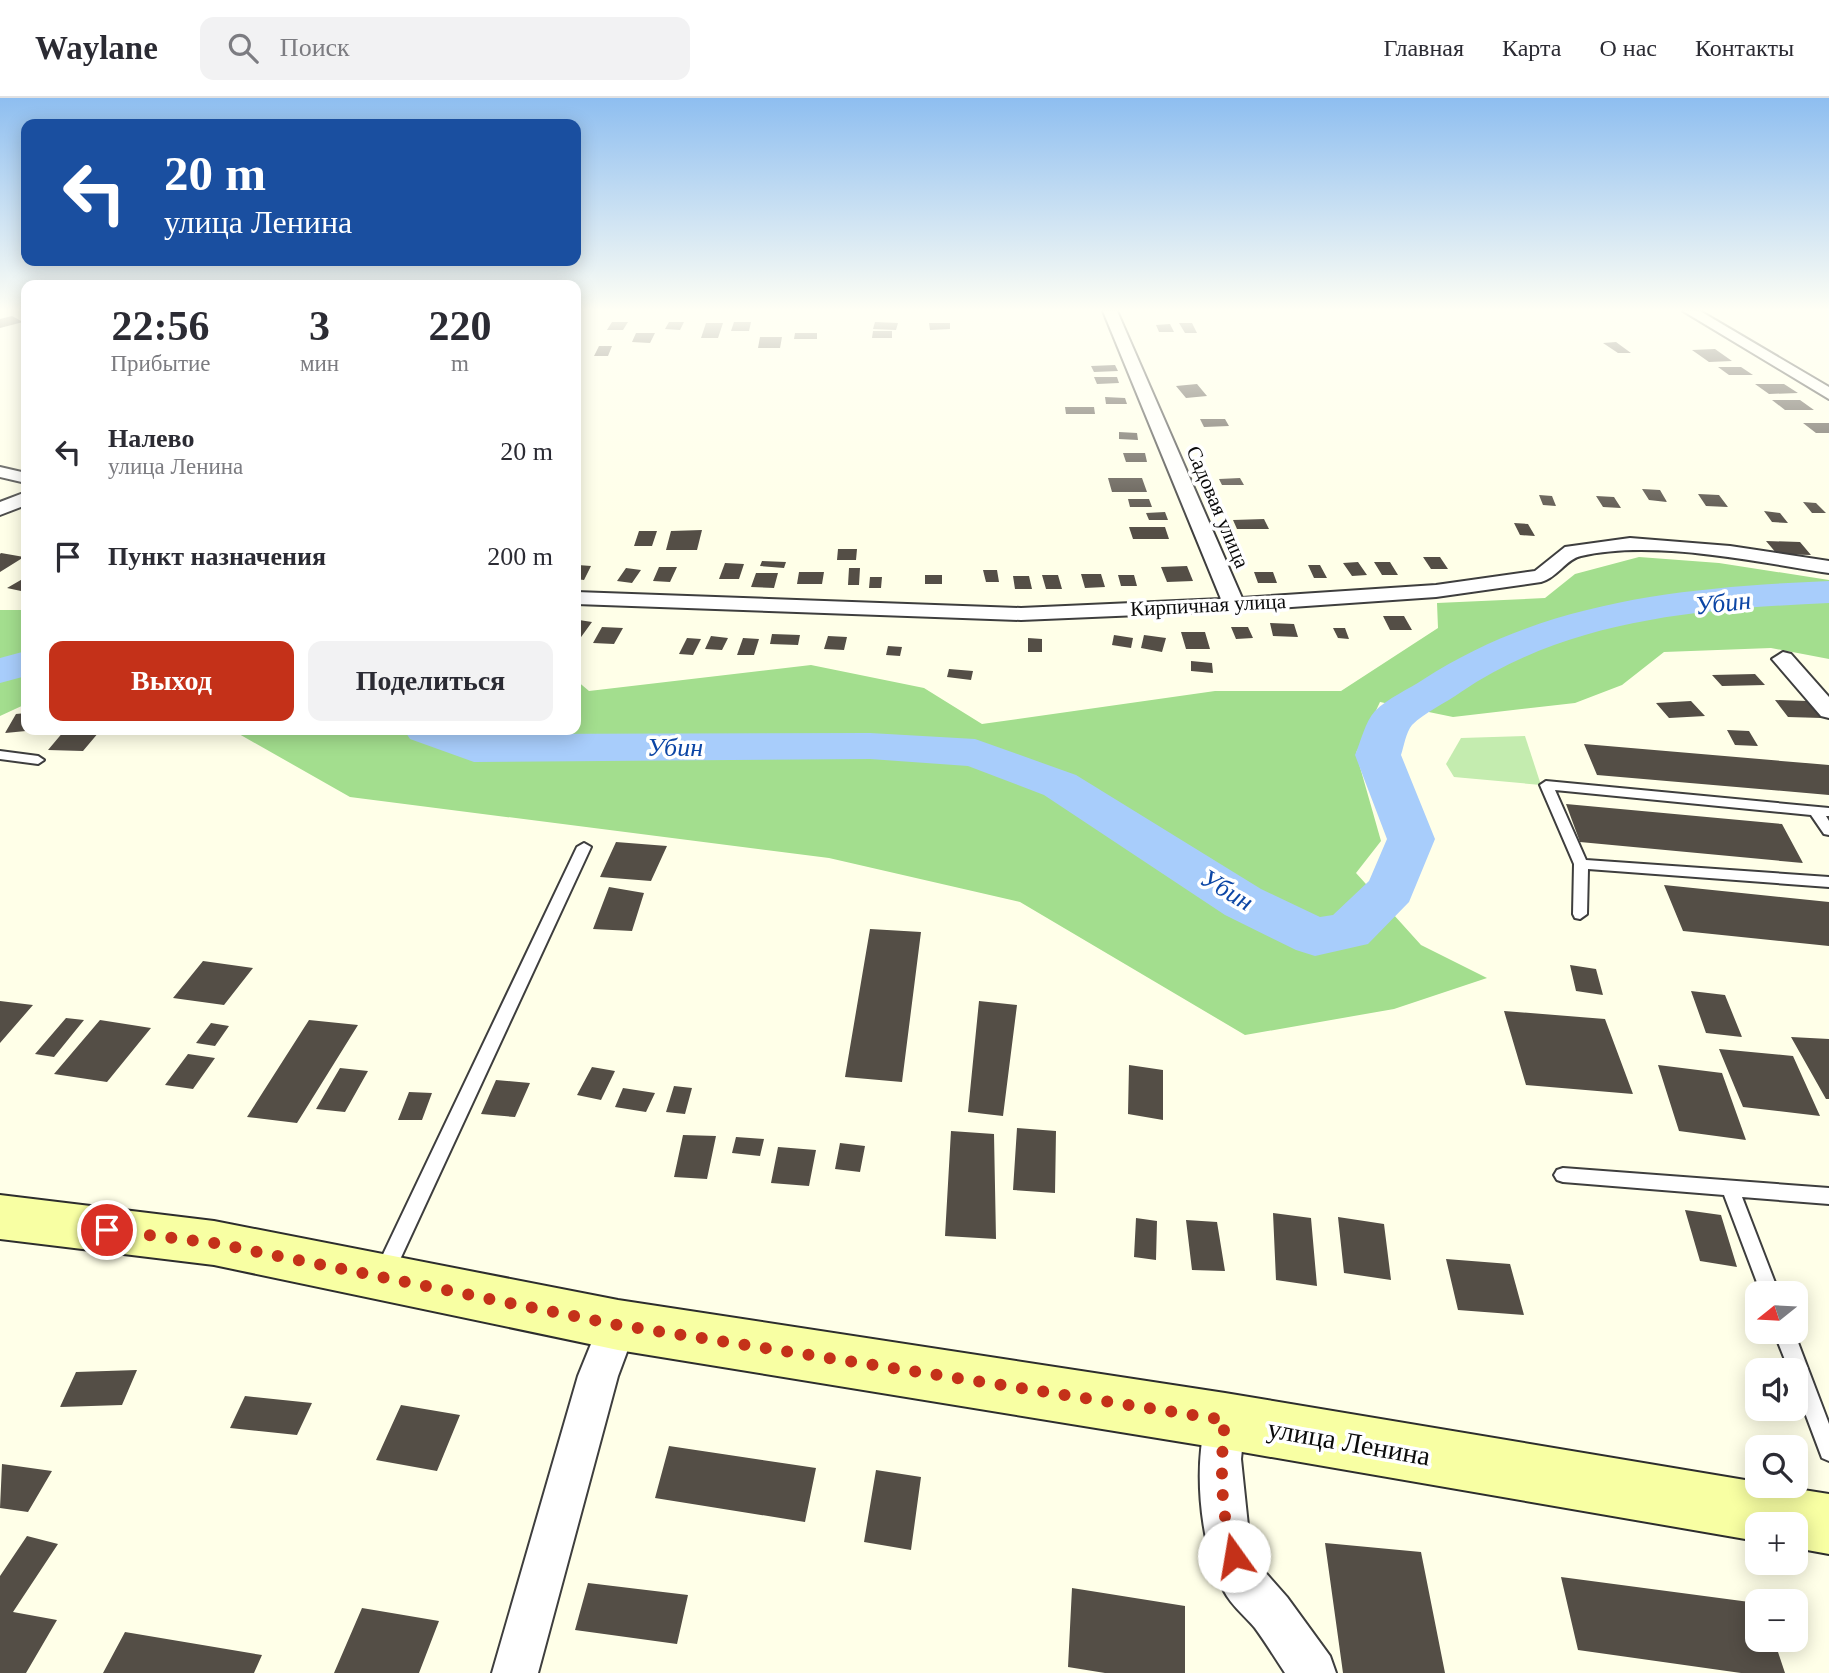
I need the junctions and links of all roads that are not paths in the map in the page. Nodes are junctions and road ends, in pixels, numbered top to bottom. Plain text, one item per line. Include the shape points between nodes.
1 (1141, 384) edge
2 (1813, 384) edge
3 (1829, 394) edge
4 (0, 472) edge
5 (21, 477) edge
6 (21, 500) edge
7 (0, 509) edge
8 (1829, 567) edge
9 (581, 598) edge
10 (1234, 605) junction
11 (1783, 659) dead end
12 (1829, 711) edge
13 (0, 755) edge
14 (38, 760) dead end
15 (1822, 811) edge
16 (1829, 831) edge
17 (584, 847) dead end
18 (1581, 864) junction
19 (1829, 882) edge
20 (1580, 914) dead end
21 (1563, 1175) dead end
22 (1731, 1190) junction
23 (1829, 1196) edge
24 (0, 1217) edge
25 (382, 1277) junction
26 (1765, 1281) edge
27 (618, 1325) junction
28 (1789, 1344) edge
29 (1225, 1420) junction
30 (1829, 1451) edge
31 (1829, 1524) edge
32 (516, 1673) edge
33 (1313, 1673) edge

1 - 10 street, Садовая улица
2 - 3 street
4 - 5 street
6 - 7 street
8 - 10 street, Кирпичная улица via 1730,552 1630,544 1572,551 1541,576 1436,591
9 - 10 street, Кирпичная улица via 1021,614
11 - 12 street
13 - 14 lane
15 - 16 lane
15 - 18 lane via 1546,785
17 - 25 lane
18 - 19 lane
18 - 20 lane
21 - 22 lane
22 - 23 lane
22 - 26 lane
24 - 25 street, улица Ленина via 214,1243
25 - 27 street, улица Ленина
27 - 29 street, улица Ленина
27 - 32 street via 598,1377
28 - 30 lane
29 - 31 street, улица Ленина
29 - 33 street via 1220,1459 1226,1522 1240,1577

